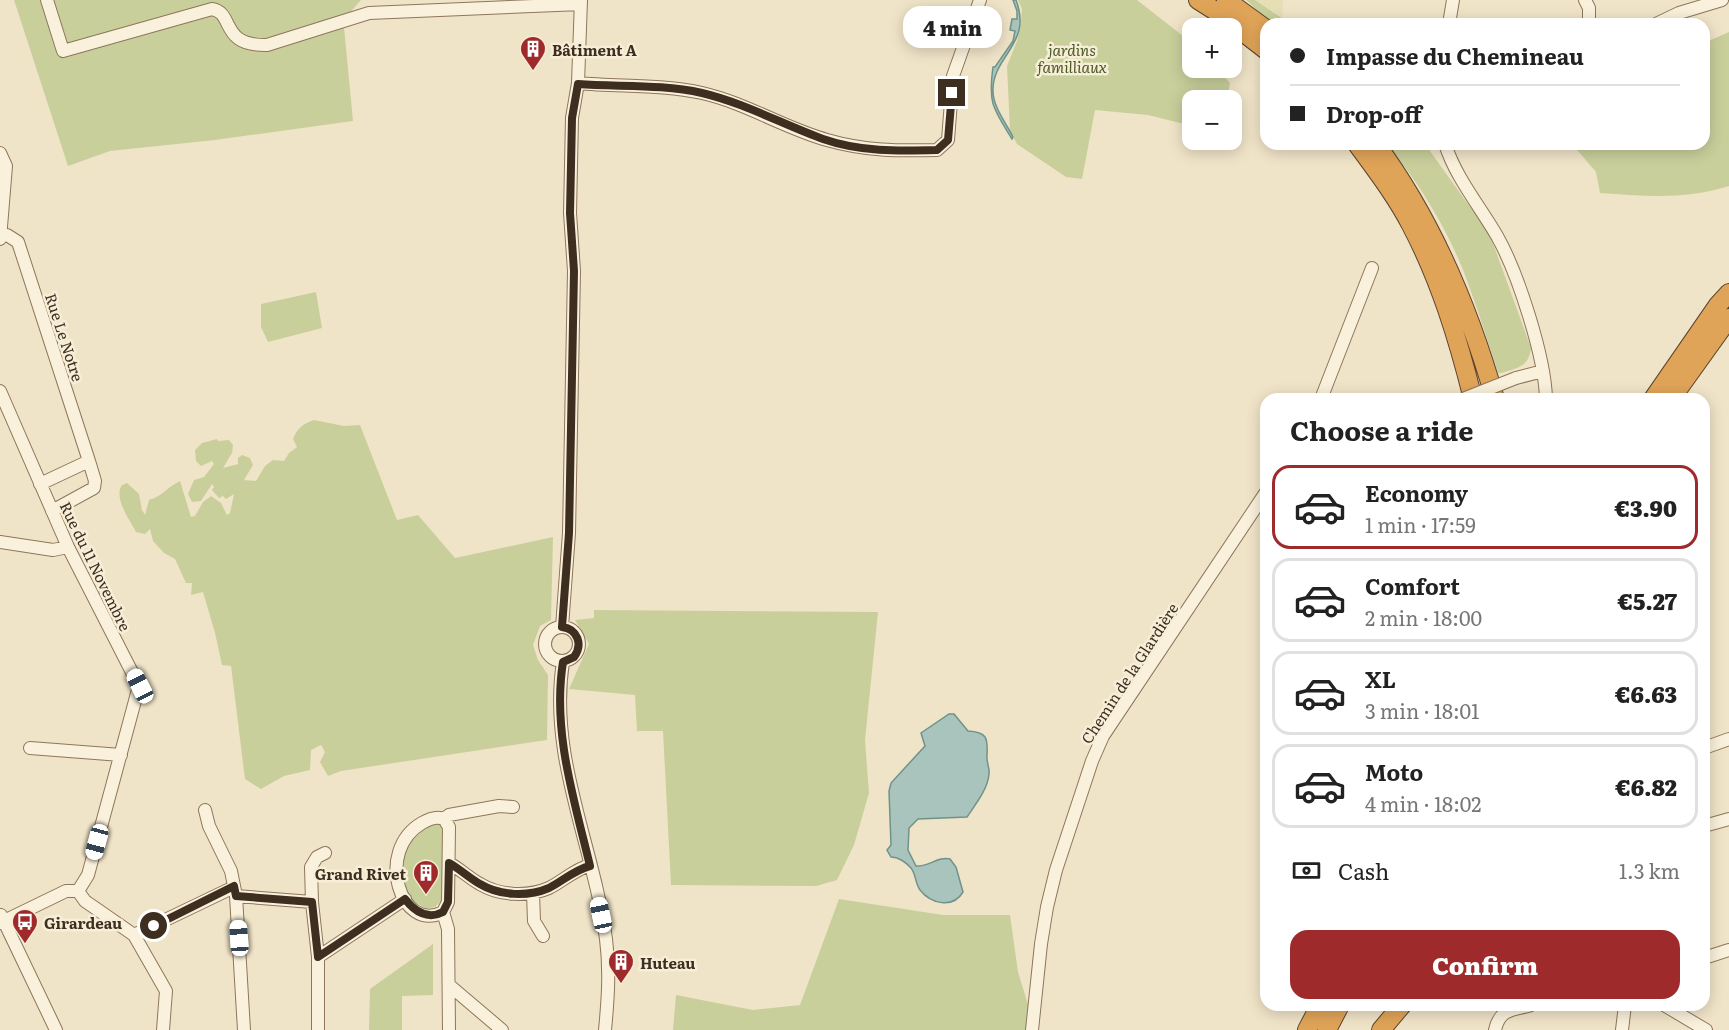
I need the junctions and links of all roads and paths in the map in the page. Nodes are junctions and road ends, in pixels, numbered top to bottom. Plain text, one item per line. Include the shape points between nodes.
1 (47, 0) edge
2 (980, 0) edge
3 (1198, 0) edge
4 (1226, 0) edge
5 (1453, 0) edge
6 (1585, 0) edge
7 (1722, 0) edge
8 (581, 2) edge
9 (1450, 18) edge
10 (1589, 18) edge
11 (1668, 18) edge
12 (1260, 25) edge
13 (1260, 45) edge
14 (578, 84) junction
15 (1361, 150) edge
16 (1380, 150) edge
17 (1448, 150) edge
18 (0, 153) edge
19 (0, 237) edge
20 (1372, 268) dead end
21 (1729, 293) edge
22 (1729, 318) edge
23 (1542, 371) junction
24 (0, 391) edge
25 (1323, 393) edge
26 (1471, 393) edge
27 (1478, 393) edge
28 (1493, 393) edge
29 (1545, 393) edge
30 (1657, 393) edge
31 (1675, 393) edge
32 (89, 461) junction
33 (40, 484) junction
34 (1260, 501) edge
35 (52, 511) junction
36 (0, 542) edge
37 (68, 547) junction
38 (562, 627) junction
39 (563, 662) junction
40 (1729, 739) edge
41 (1710, 746) edge
42 (30, 748) dead end
43 (121, 755) junction
44 (513, 807) dead end
45 (205, 810) dead end
46 (444, 819) junction
47 (1729, 819) edge
48 (1710, 824) edge
49 (325, 853) dead end
50 (449, 863) junction
51 (590, 866) junction
52 (78, 891) junction
53 (235, 891) junction
54 (532, 893) junction
55 (405, 899) junction
56 (312, 902) junction
57 (443, 912) junction
58 (1, 919) edge
59 (134, 935) junction
60 (543, 936) dead end
61 (1729, 950) edge
62 (1710, 956) edge
63 (318, 957) junction
64 (449, 985) junction
65 (1317, 1011) edge
66 (1337, 1011) edge
67 (1397, 1011) edge
68 (1506, 1011) edge
69 (1624, 1011) edge
70 (1674, 1011) edge
71 (56, 1030) edge
72 (163, 1030) edge
73 (244, 1030) edge
74 (318, 1030) edge
75 (449, 1030) edge
76 (502, 1030) edge
77 (605, 1030) edge
78 (1032, 1030) edge
79 (1307, 1030) edge
80 (1327, 1030) edge
81 (1381, 1030) edge
82 (1495, 1030) edge
83 (1622, 1030) edge
84 (1706, 1030) edge

1 - 8 street via 63,51 212,9 223,14 228,27 243,43 267,45 369,13
2 - 14 street via 953,76 948,140 937,150 879,151 848,145 701,93
3 - 13 highway
4 - 12 highway
5 - 9 street
6 - 10 street
7 - 11 street
8 - 14 street
14 - 38 street via 572,118 570,213 574,271 569,533
15 - 26 highway via 1411,223 1431,266
16 - 28 highway via 1418,206 1452,275
17 - 23 street via 1460,178 1507,254
18 - 19 street via 6,166
19 - 32 street, Rue Le Notre via 7,235 18,242
20 - 25 street
21 - 30 highway
22 - 31 highway
23 - 27 street, bridge
23 - 29 street
24 - 33 street, Rue du 11 Novembre
32 - 33 street
32 - 35 street, Rue Le Notre via 96,481 94,488
33 - 35 street, Rue du 11 Novembre
34 - 78 street, Chemin de la Glardière via 1103,736 1092,761 1047,907
35 - 37 street, Rue du 11 Novembre
36 - 37 street via 53,550
37 - 43 street, Rue du 11 Novembre via 140,686
38 - 39 street via 573,631 579,641 574,657
38 - 39 street via 547,634 544,645 548,655
39 - 51 street via 562,746
40 - 41 street
42 - 43 street
43 - 52 street, Rue du 11 Novembre via 88,875
44 - 46 street via 476,810
45 - 53 street
46 - 50 street via 448,824
46 - 55 street via 437,817 421,824 403,843 396,867
47 - 48 street
49 - 56 street via 317,857 312,867
50 - 54 street via 488,888
50 - 57 street via 448,902
51 - 54 street
51 - 77 street via 608,957
52 - 58 street via 66,891
52 - 59 street via 85,901
53 - 56 street
53 - 59 street
53 - 73 street
54 - 60 street via 534,921
55 - 57 street via 423,914 435,916
55 - 63 street
56 - 63 street
57 - 64 street via 448,929
58 - 71 street
59 - 72 street via 166,991
61 - 62 street
63 - 74 street
64 - 75 street
64 - 76 street
65 - 79 highway
66 - 80 highway
67 - 81 highway
68 - 82 street via 1498,1018
69 - 83 street
70 - 84 street

